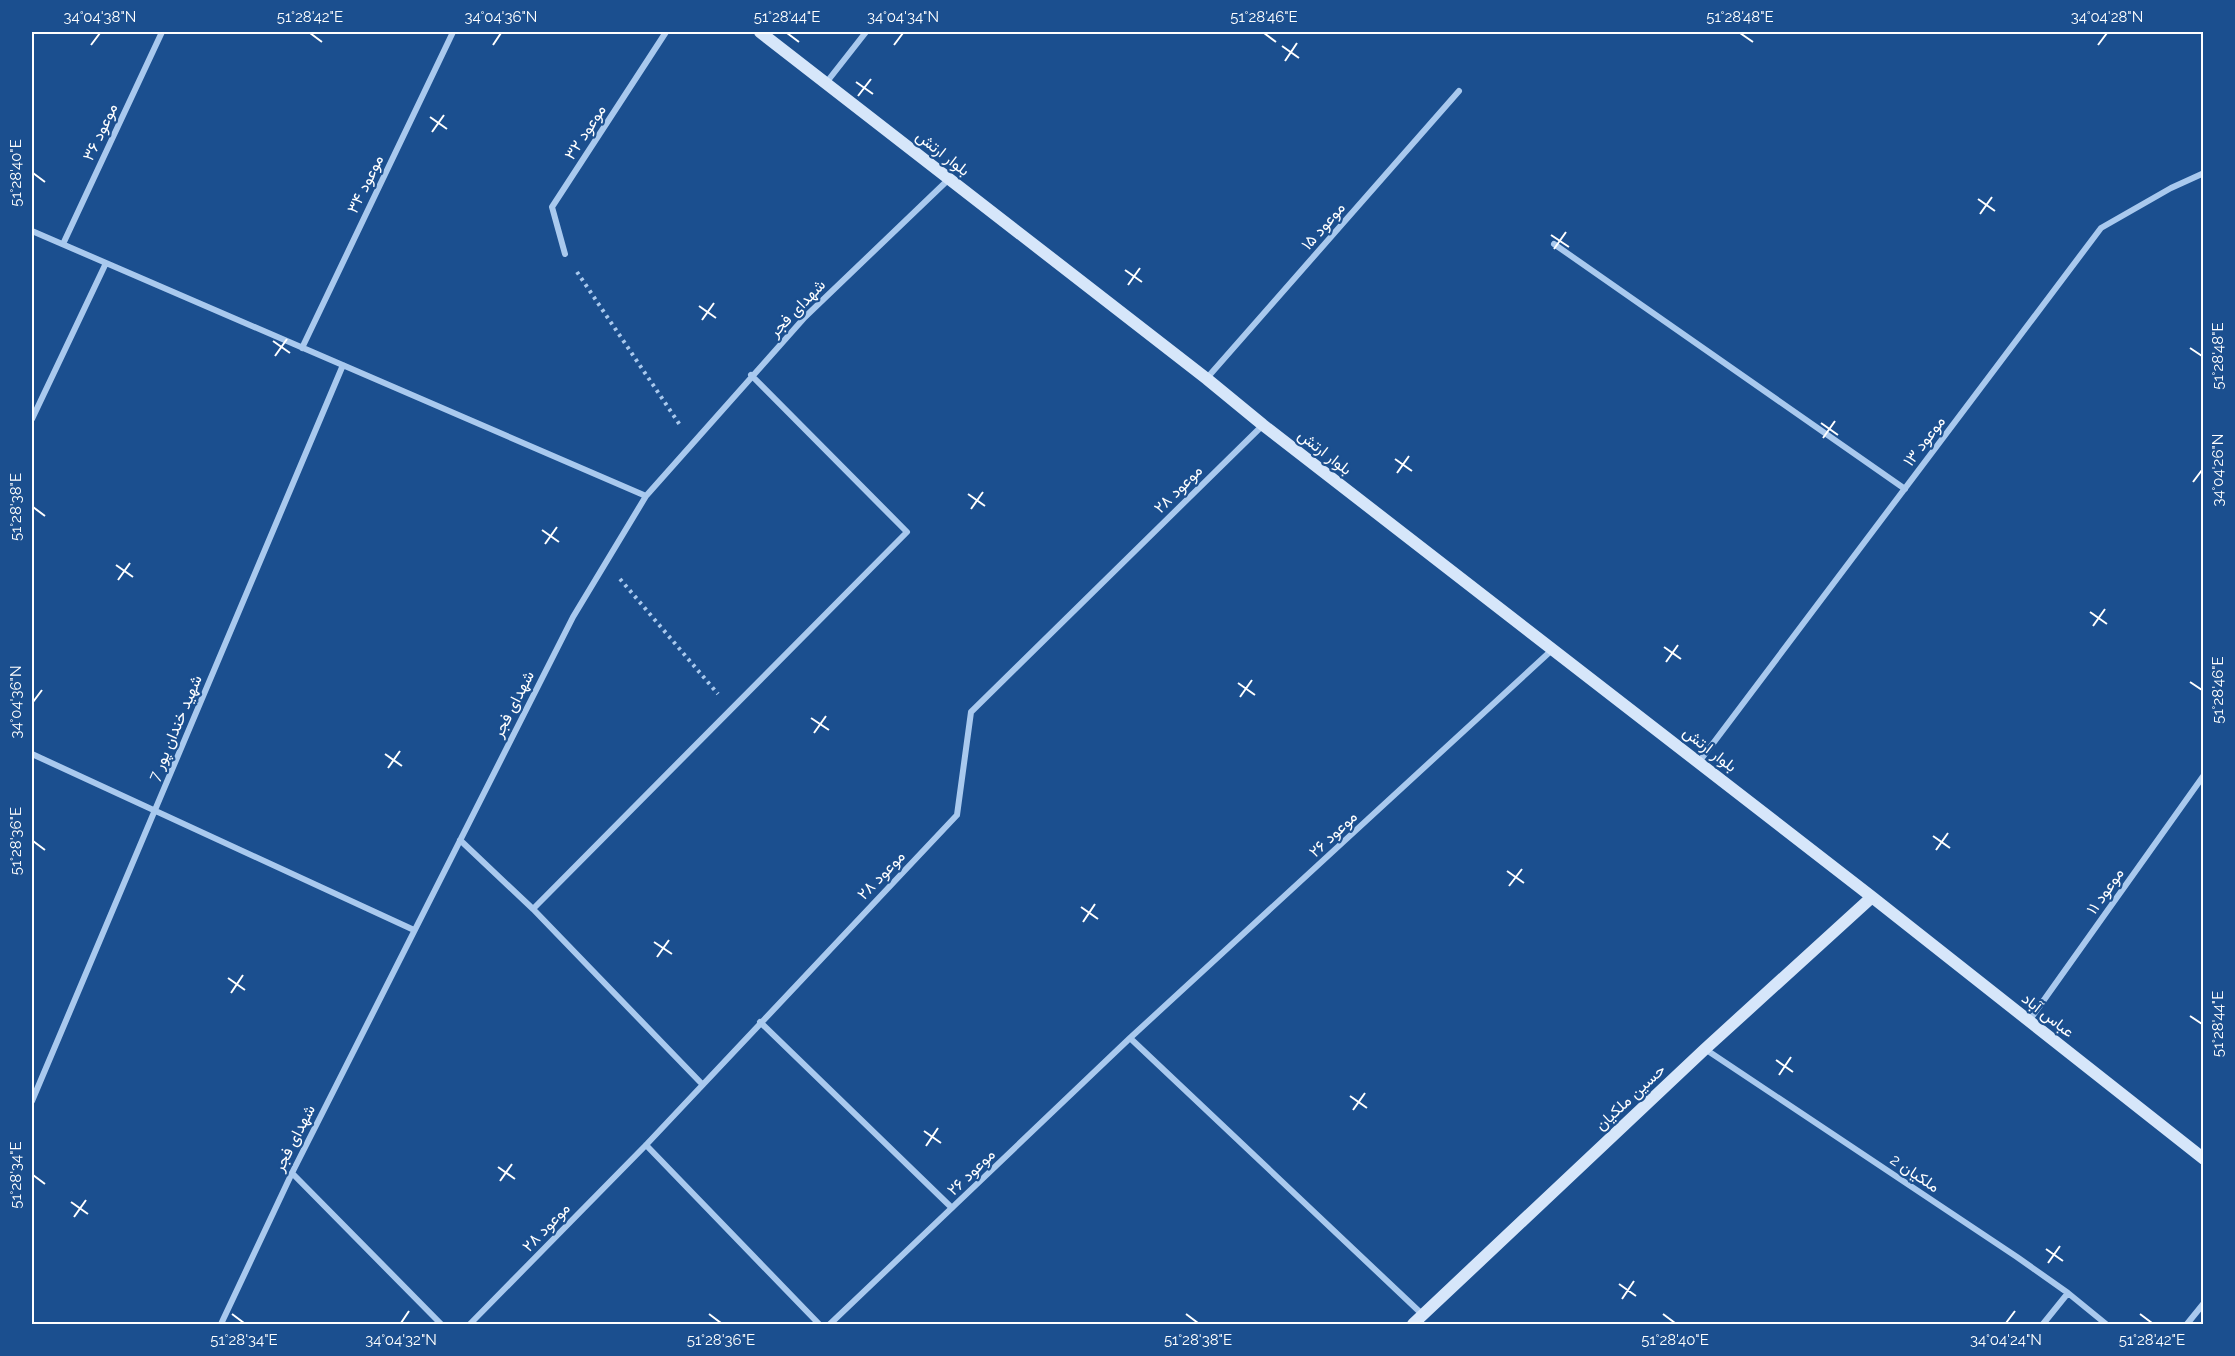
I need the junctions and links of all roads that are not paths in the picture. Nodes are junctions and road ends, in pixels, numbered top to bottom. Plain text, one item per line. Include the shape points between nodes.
1 (162, 32) edge
2 (453, 32) edge
3 (666, 32) edge
4 (760, 32) edge
5 (866, 32) edge
6 (826, 83) junction
7 (1459, 91) dead end
8 (2204, 173) edge
9 (950, 179) junction
10 (32, 231) edge
11 (63, 244) junction
12 (1554, 244) dead end
13 (565, 254) road end
14 (106, 262) junction
15 (302, 348) junction
16 (343, 365) junction
17 (751, 375) junction
18 (1207, 379) junction
19 (32, 419) edge
20 (1263, 425) junction
21 (1905, 489) junction
22 (646, 495) junction
23 (1553, 649) junction
24 (32, 754) edge
25 (1699, 762) junction
26 (2204, 775) edge
27 (155, 809) junction
28 (460, 840) junction
29 (1872, 897) junction
30 (533, 909) junction
31 (414, 930) junction
32 (2029, 1021) junction
33 (760, 1022) junction
34 (1130, 1038) junction
35 (1705, 1049) junction
36 (702, 1084) junction
37 (32, 1101) edge
38 (646, 1145) junction
39 (2204, 1160) edge
40 (292, 1173) junction
41 (952, 1208) junction
42 (2068, 1293) junction
43 (2204, 1303) edge
44 (1423, 1315) junction
45 (221, 1324) edge
46 (441, 1324) edge
47 (470, 1324) edge
48 (819, 1324) edge
49 (830, 1324) edge
50 (1413, 1324) edge
51 (2043, 1324) edge
52 (2106, 1324) edge
53 (2187, 1324) edge

1 - 11 street, موعود ۳۶
2 - 15 street, موعود ۳۴
3 - 13 street, موعود ۳۲ via 552,207
4 - 6 main road, بلوار ارتش
5 - 6 street
6 - 9 main road, بلوار ارتش
7 - 18 street, موعود ۱۵
8 - 21 street, موعود ۱۳ via 2101,228
9 - 17 street, شهدای فجر via 805,317
9 - 18 main road, بلوار ارتش
10 - 11 street
11 - 14 street
12 - 21 street
14 - 15 street
14 - 19 street
15 - 16 street
16 - 22 street
16 - 27 street, شهید خندان پور 7
17 - 22 street, شهدای فجر
17 - 30 street via 907,532
18 - 20 main road, بلوار ارتش
20 - 23 main road, بلوار ارتش
20 - 33 street, موعود ۲۸ via 971,712 957,815
21 - 25 street, موعود ۱۳
22 - 28 street, شهدای فجر via 573,617
23 - 25 main road, بلوار ارتش
23 - 34 street, موعود ۲۶
24 - 27 street
25 - 29 main road, بلوار ارتش
26 - 32 street, موعود ۱۱
27 - 31 street
27 - 37 street, شهید خندان پور 7
28 - 30 street
28 - 31 street, شهدای فجر
29 - 32 main road, عباس آباد
29 - 35 main road, حسین ملکیان
30 - 36 street
31 - 40 street, شهدای فجر
32 - 39 main road, عباس آباد
33 - 36 street, موعود ۲۸
33 - 41 street
34 - 41 street, موعود ۲۶
34 - 44 street
35 - 42 street, ملکیان 2
35 - 44 main road, حسین ملکیان
36 - 38 street, موعود ۲۸
38 - 47 street, موعود ۲۸
38 - 48 street
40 - 45 street, شهدای فجر
40 - 46 street
41 - 49 street, موعود ۲۶
42 - 51 street
42 - 52 street, ملکیان 2
43 - 53 street
44 - 50 main road, حسین ملکیان

